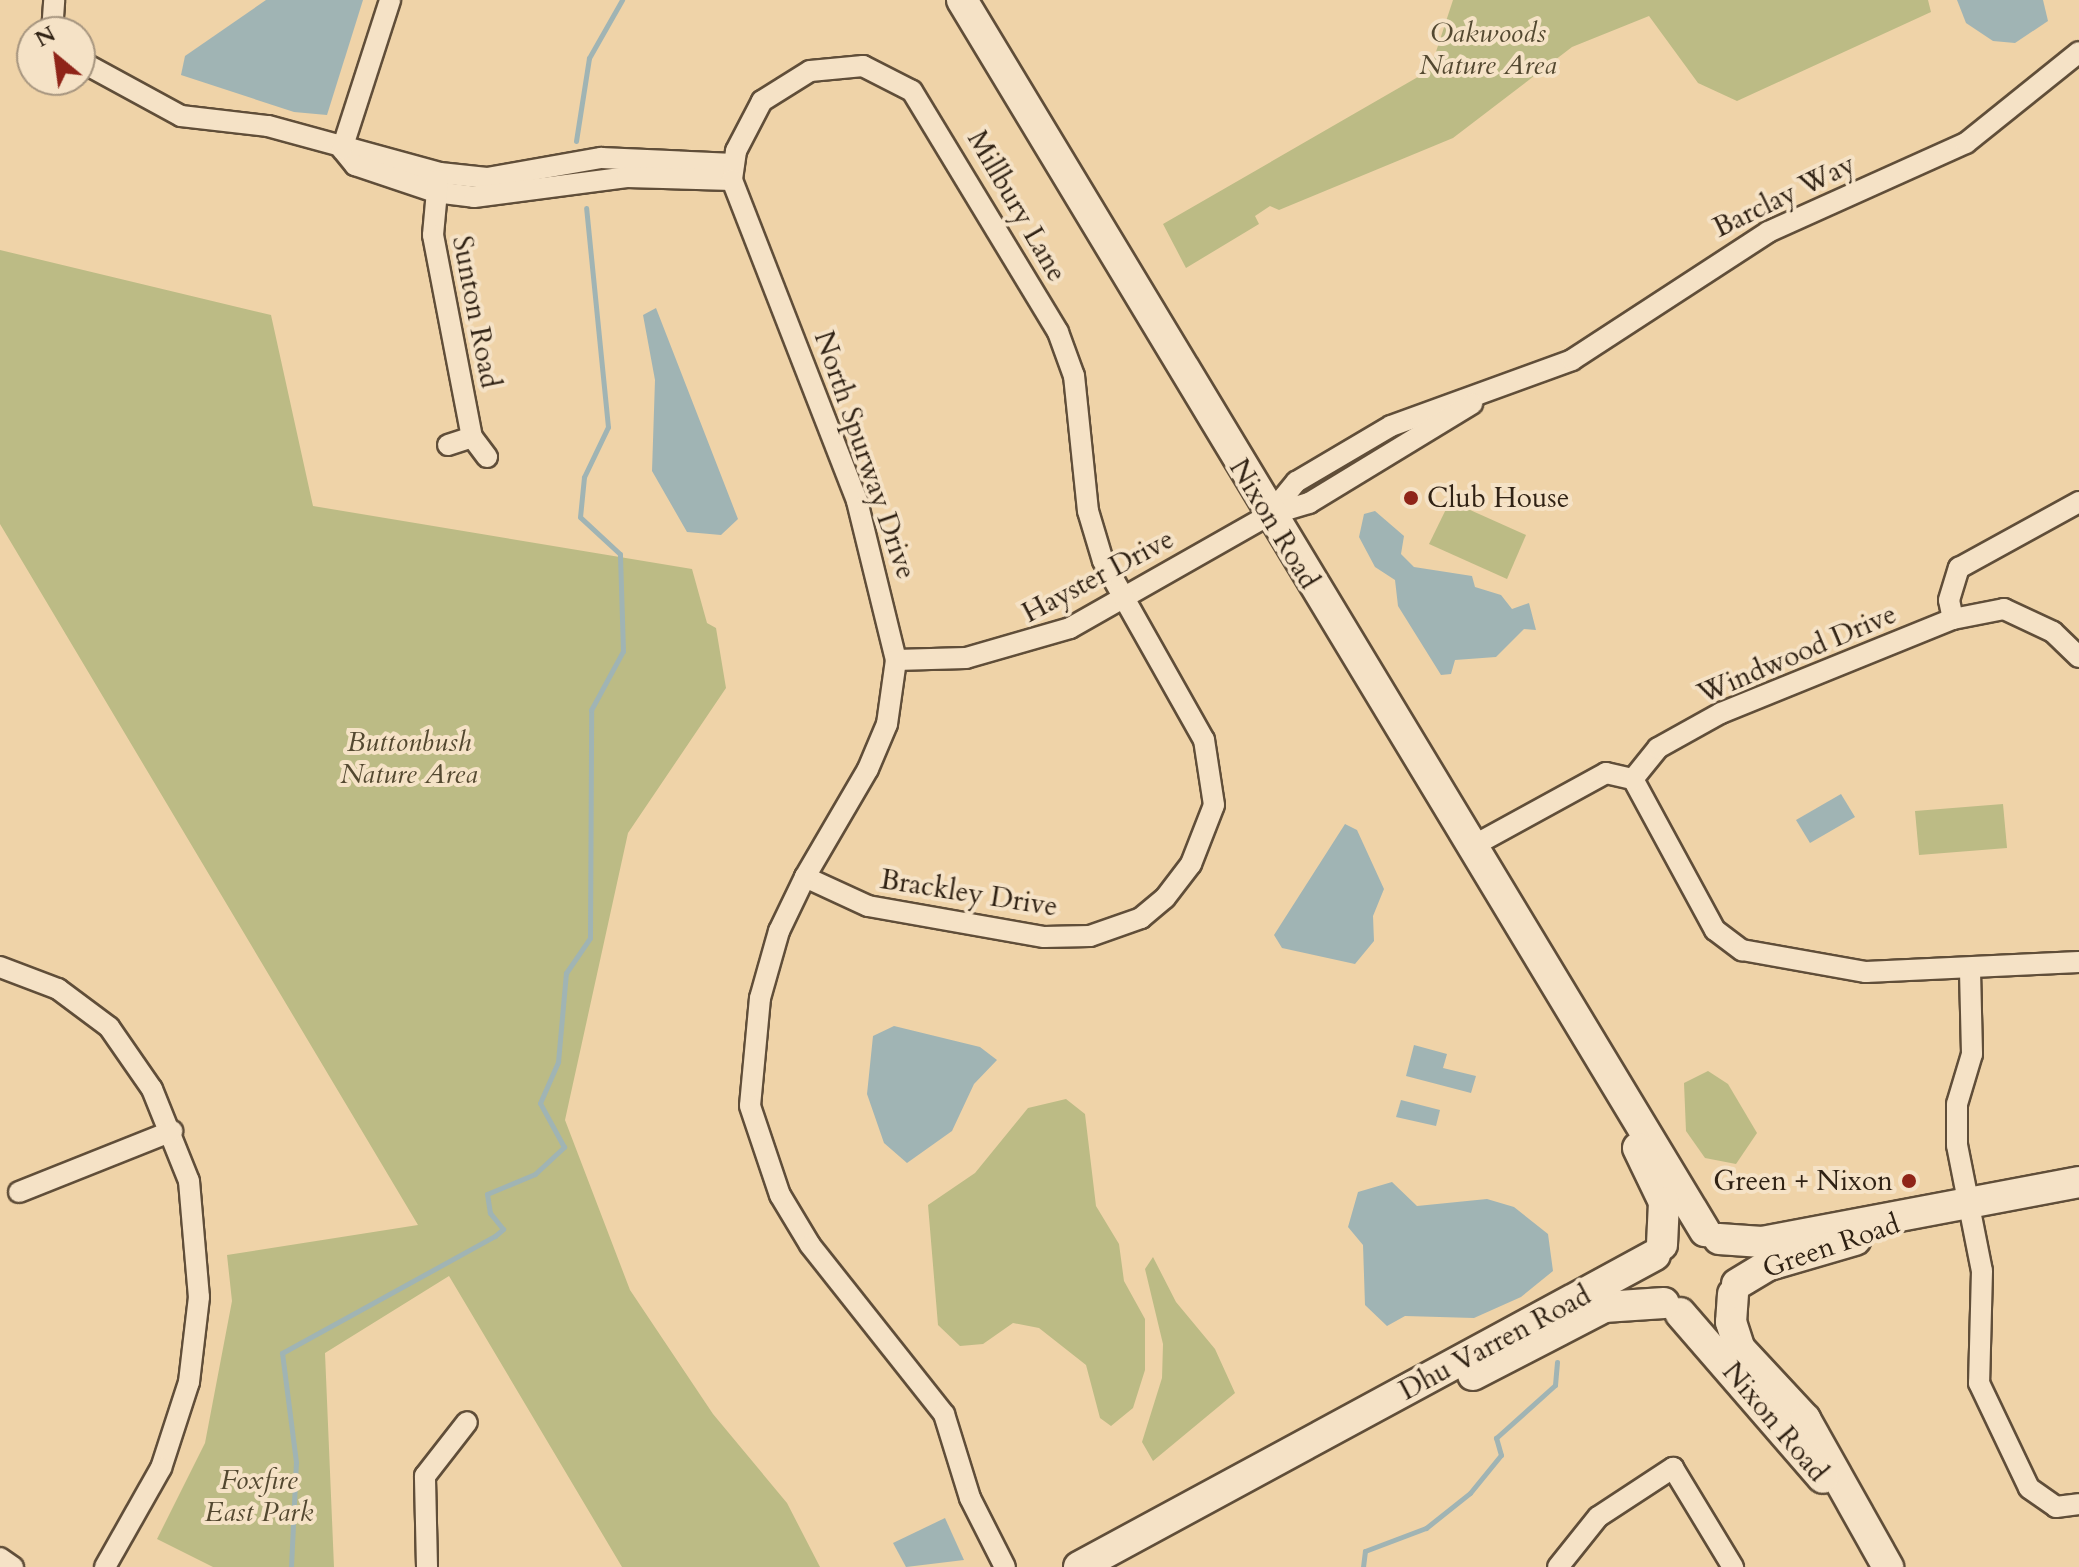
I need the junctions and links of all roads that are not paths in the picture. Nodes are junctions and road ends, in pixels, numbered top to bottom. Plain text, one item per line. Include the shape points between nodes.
1 (390, 0) edge
2 (962, 0) edge
3 (2079, 52) edge
4 (96, 70) edge
5 (342, 149) junction
6 (733, 172) junction
7 (438, 183) junction
8 (472, 437) junction
9 (448, 445) dead end
10 (487, 457) dead end
11 (2079, 502) edge
12 (1269, 515) junction
13 (1120, 596) junction
14 (1953, 619) junction
15 (2079, 657) edge
16 (896, 660) junction
17 (1633, 779) junction
18 (1471, 847) junction
19 (805, 877) junction
20 (2079, 962) edge
21 (0, 967) edge
22 (1970, 971) junction
23 (1591, 1044) junction
24 (172, 1131) junction
25 (2079, 1182) edge
26 (19, 1192) dead end
27 (1970, 1205) junction
28 (1928, 1212) junction
29 (1712, 1235) junction
30 (1659, 1250) junction
31 (1735, 1289) junction
32 (1672, 1308) junction
33 (467, 1422) dead end
34 (1333, 1428) junction
35 (2079, 1504) edge
36 (1867, 1532) junction
37 (0, 1558) edge
38 (13, 1567) edge
39 (105, 1567) edge
40 (427, 1567) edge
41 (1005, 1567) edge
42 (1079, 1567) edge
43 (1558, 1567) edge
44 (1733, 1567) edge
45 (1888, 1567) edge

1 - 5 street
2 - 12 main road, Nixon Road
3 - 12 street, Barclay Way via 1966,143 1768,232 1600,346 1509,380 1309,503
4 - 5 street via 181,116 268,126
5 - 7 street via 365,148
6 - 7 street via 628,167
6 - 13 street, Millbury Lane via 762,101 810,71 863,66 912,91 1058,332 1074,376 1088,511
6 - 16 street, North Spurway Drive via 857,501
7 - 8 street, Sunton Road via 433,235
8 - 9 street
8 - 10 street, Sunton Road
11 - 14 street via 1959,568 1949,600
12 - 13 street, Hayster Drive
12 - 18 main road, Nixon Road
13 - 16 street, Hayster Drive via 1027,645 966,658
13 - 19 street, Brackley Drive via 1185,704 1214,772 1201,845 1165,898 1114,930 1044,937 868,906
14 - 15 street, Windwood Drive via 2004,609 2053,632
14 - 17 street, Windwood Drive via 1721,713 1658,748
16 - 19 street, North Spurway Drive via 887,724
17 - 18 street via 1606,773
17 - 22 street via 1715,930 1742,950 1866,972
18 - 23 main road, Nixon Road
19 - 41 street, North Spurway Drive via 779,931 751,1052 750,1106 763,1153 810,1245 944,1414 970,1498
20 - 22 street
21 - 24 street via 58,989 99,1018 140,1068
22 - 27 street via 1972,1054 1957,1132
23 - 29 main road, Nixon Road
23 - 30 main road, Nixon Road via 1664,1202
24 - 26 street
24 - 39 street via 195,1221 193,1357 170,1446
25 - 27 main road, Green Road
27 - 28 main road, Green Road
27 - 35 street via 1982,1271 1976,1354 1989,1416 2040,1500
28 - 29 main road, Green Road via 1870,1216 1762,1242
28 - 31 main road, Green Road via 1769,1265
29 - 30 main road
29 - 31 main road
30 - 32 main road via 1654,1281
30 - 34 main road, Dhu Varren Road
31 - 32 main road via 1709,1311
31 - 36 main road, Nixon Road via 1731,1322 1740,1349 1805,1419
32 - 34 main road, Dhu Varren Road via 1604,1307 1511,1359
32 - 36 main road, Nixon Road
33 - 40 street via 425,1476
34 - 42 main road, Dhu Varren Road
36 - 45 main road, Nixon Road
37 - 38 street
43 - 44 street via 1598,1517 1673,1468

